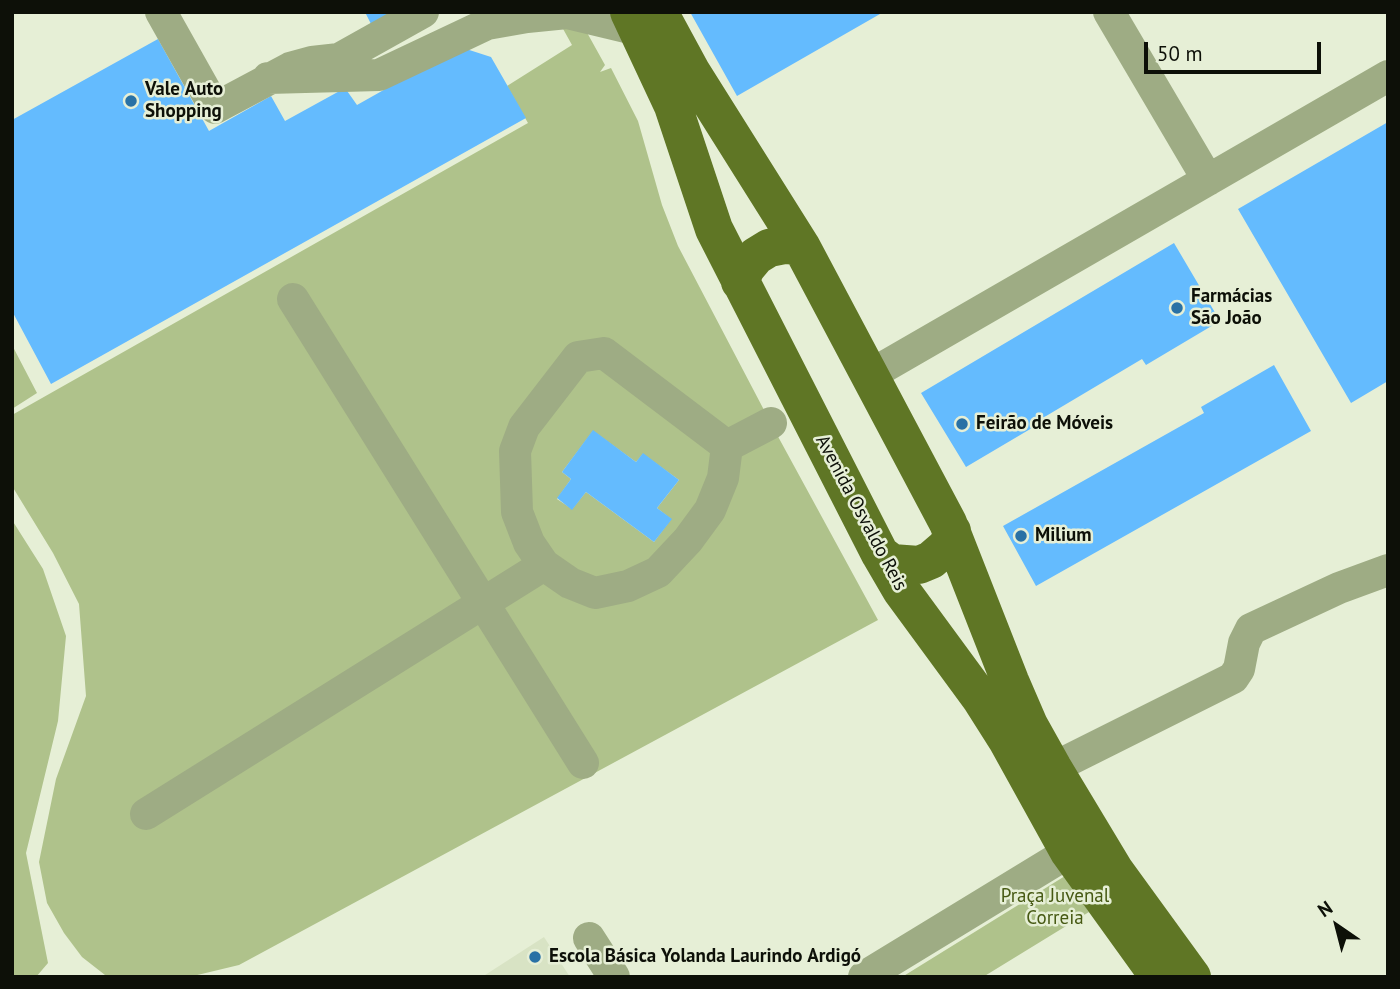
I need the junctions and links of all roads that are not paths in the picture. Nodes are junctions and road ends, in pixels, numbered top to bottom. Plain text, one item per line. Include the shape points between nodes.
1 (161, 12) edge
2 (423, 12) edge
3 (1108, 12) edge
4 (642, 18) edge
5 (328, 69) junction
6 (1388, 76) edge
7 (1208, 180) junction
8 (802, 246) junction
9 (740, 282) junction
10 (293, 299) dead end
11 (870, 375) junction
12 (771, 423) dead end
13 (727, 446) junction
14 (952, 531) junction
15 (880, 554) junction
16 (544, 565) junction
17 (1388, 570) edge
18 (483, 603) junction
19 (583, 763) dead end
20 (1053, 768) junction
21 (146, 814) dead end
22 (1069, 852) junction
23 (589, 938) dead end
24 (614, 977) edge
25 (864, 977) edge
26 (1159, 977) edge
27 (1192, 977) edge

1 - 5 street via 215,108 290,68
2 - 5 street
3 - 7 street
4 - 5 street via 568,13 527,17 487,24 379,75
4 - 8 main road via 691,71
4 - 9 main road, Avenida Osvaldo Reis via 714,229
6 - 7 street
7 - 11 street
8 - 9 main road via 769,248 756,256
8 - 11 main road
9 - 15 main road, Avenida Osvaldo Reis
10 - 18 street
11 - 14 main road
12 - 13 street
13 - 16 street via 723,478 710,510 658,572 628,586 595,593
13 - 16 street via 604,353 578,357 524,427 515,451 517,512
14 - 15 main road via 945,548 919,565 892,563
14 - 20 main road via 1010,681
15 - 22 main road, Avenida Osvaldo Reis via 994,719
16 - 18 street
17 - 20 street via 1251,629 1233,678
18 - 19 street
18 - 21 street
20 - 27 main road via 1115,871
22 - 25 street
22 - 26 main road, Avenida Osvaldo Reis
23 - 24 street

